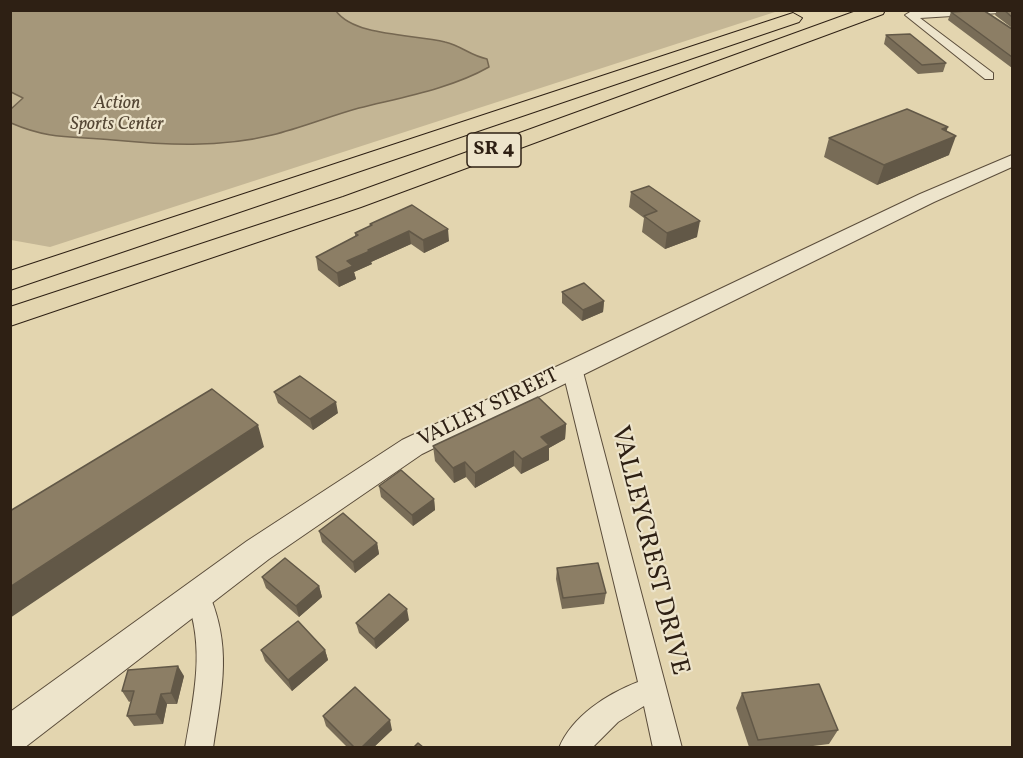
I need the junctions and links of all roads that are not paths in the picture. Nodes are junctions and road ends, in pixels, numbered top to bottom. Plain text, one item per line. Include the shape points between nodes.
1 (814, 10) edge
2 (877, 10) edge
3 (1000, 10) edge
4 (980, 12) edge
5 (996, 23) edge
6 (989, 76) dead end
7 (1012, 160) edge
8 (10, 281) edge
9 (10, 317) edge
10 (572, 368) junction
11 (197, 595) junction
12 (653, 689) junction
13 (10, 735) edge
14 (199, 747) edge
15 (573, 747) edge
16 (668, 747) edge

1 - 8 highway, SR 4
2 - 9 highway, SR 4 via 352,202
3 - 4 street
4 - 5 street
4 - 6 street via 910,15
7 - 10 street, VALLEY STREET
10 - 11 street, VALLEY STREET via 379,467
10 - 12 street, VALLEYCREST DRIVE
11 - 13 street, VALLEY STREET
11 - 14 street via 210,630 209,678
12 - 15 street via 622,701 601,716
12 - 16 street, VALLEYCREST DRIVE

